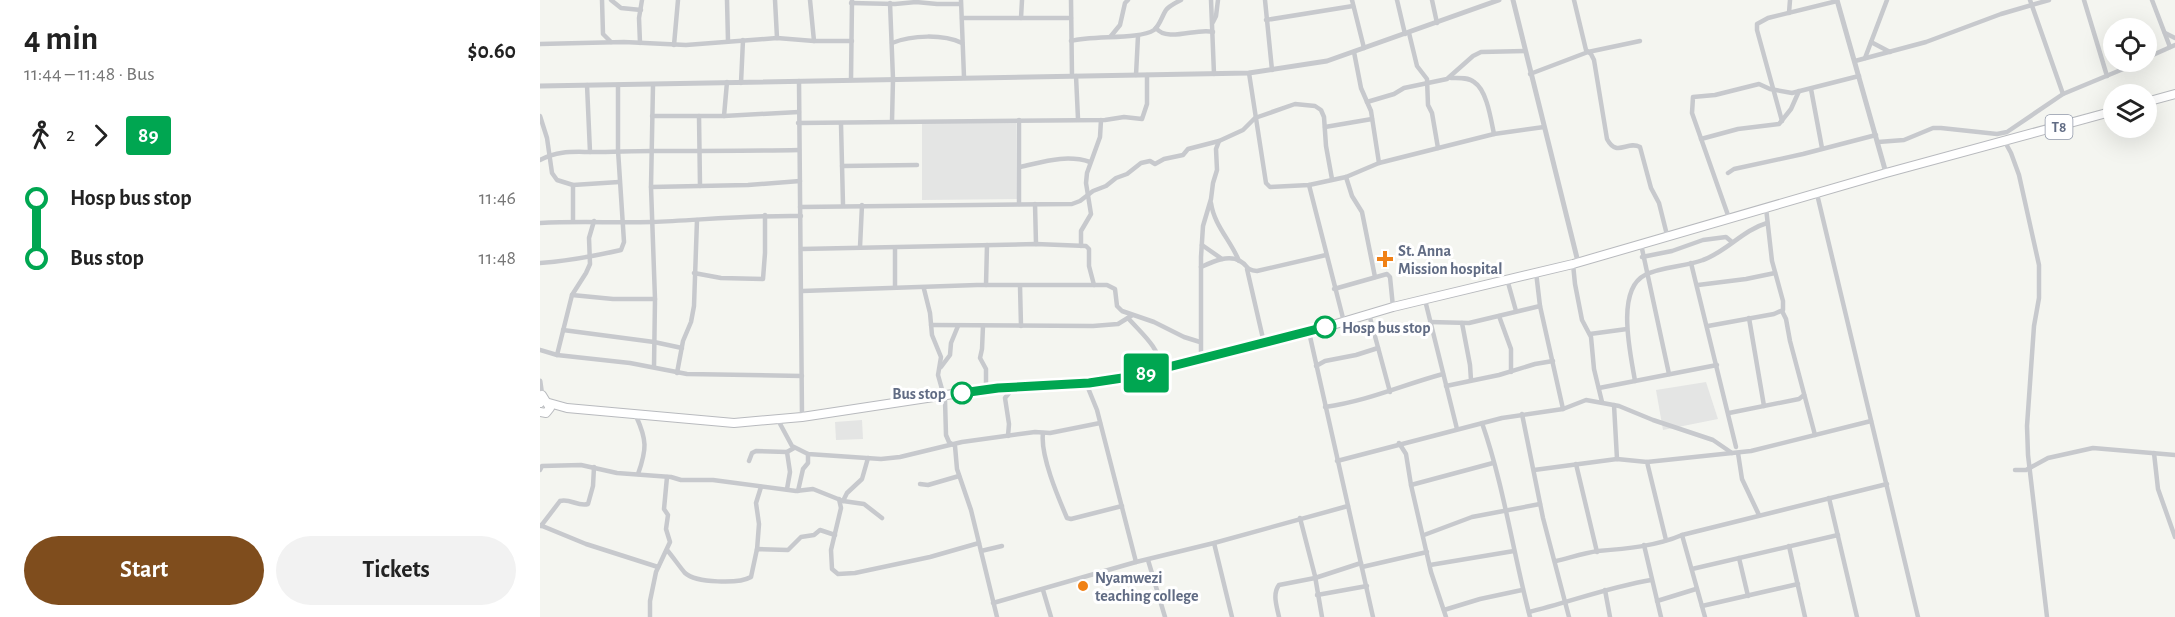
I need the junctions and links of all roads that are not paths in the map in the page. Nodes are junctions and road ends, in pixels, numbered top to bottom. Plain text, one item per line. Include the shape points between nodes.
1 (602, 0) edge
2 (611, 0) edge
3 (642, 0) edge
4 (678, 0) edge
5 (727, 0) edge
6 (775, 0) edge
7 (810, 0) edge
8 (1022, 0) edge
9 (1071, 0) edge
10 (1128, 0) edge
11 (1181, 0) edge
12 (1211, 0) edge
13 (1218, 0) edge
14 (1265, 0) edge
15 (1397, 0) edge
16 (1432, 0) edge
17 (1477, 0) edge
18 (1498, 0) edge
19 (1513, 0) edge
20 (1574, 0) edge
21 (1790, 0) edge
22 (1837, 0) edge
23 (1887, 0) edge
24 (2030, 0) edge
25 (2048, 0) edge
26 (2084, 0) edge
27 (2152, 0) edge
28 (851, 2) edge
29 (961, 2) edge
30 (890, 3) junction
31 (1353, 3) edge
32 (2032, 6) junction
33 (1478, 7) junction
34 (641, 10) junction
35 (1789, 13) junction
36 (962, 18) junction
37 (1021, 18) junction
38 (1071, 18) junction
39 (1266, 20) junction
40 (1213, 22) junction
41 (1437, 23) junction
42 (1156, 28) junction
43 (1213, 33) junction
44 (1407, 33) junction
45 (2165, 33) junction
46 (1111, 36) junction
47 (1138, 36) junction
48 (777, 38) junction
49 (2175, 38) edge
50 (743, 40) junction
51 (728, 41) junction
52 (814, 41) junction
53 (852, 41) junction
54 (1071, 41) junction
55 (1640, 41) dead end
56 (1871, 42) junction
57 (614, 43) junction
58 (640, 43) junction
59 (892, 43) junction
60 (962, 43) junction
61 (540, 44) edge
62 (674, 45) junction
63 (2172, 46) edge
64 (1364, 48) junction
65 (1525, 51) junction
66 (1354, 52) junction
67 (1588, 52) junction
68 (1890, 52) junction
69 (2157, 53) edge
70 (1865, 58) junction
71 (1855, 61) junction
72 (1272, 70) junction
73 (2116, 72) edge
74 (1249, 73) junction
75 (1214, 74) junction
76 (1530, 74) junction
77 (1136, 75) junction
78 (1148, 75) junction
79 (1074, 76) junction
80 (1859, 76) junction
81 (2107, 76) junction
82 (964, 77) junction
83 (1449, 78) junction
84 (893, 79) junction
85 (850, 80) junction
86 (799, 81) junction
87 (727, 82) junction
88 (741, 83) junction
89 (1428, 84) junction
90 (587, 85) junction
91 (618, 85) junction
92 (653, 85) junction
93 (540, 86) edge
94 (1811, 88) junction
95 (1773, 89) junction
96 (1799, 92) junction
97 (2063, 94) junction
98 (2175, 94) edge
99 (2157, 99) edge
100 (1367, 102) junction
101 (799, 112) junction
102 (2103, 114) edge
103 (540, 116) edge
104 (652, 116) junction
105 (699, 116) junction
106 (724, 116) junction
107 (1255, 118) junction
108 (1078, 119) junction
109 (1372, 119) junction
110 (1019, 120) junction
111 (1101, 120) junction
112 (892, 121) junction
113 (1782, 122) junction
114 (798, 123) junction
115 (841, 124) junction
116 (1325, 127) junction
117 (1544, 127) junction
118 (1494, 134) junction
119 (1876, 135) junction
120 (1701, 139) junction
121 (1219, 141) junction
122 (1878, 142) junction
123 (2005, 142) junction
124 (1438, 148) junction
125 (1822, 148) junction
126 (618, 150) junction
127 (799, 150) junction
128 (651, 151) junction
129 (699, 151) junction
130 (590, 152) junction
131 (549, 155) junction
132 (540, 160) edge
133 (1090, 162) junction
134 (1380, 163) junction
135 (917, 165) dead end
136 (842, 166) junction
137 (1020, 166) junction
138 (1728, 173) dead end
139 (1886, 173) junction
140 (1346, 177) junction
141 (1332, 179) junction
142 (800, 181) junction
143 (620, 182) junction
144 (573, 184) junction
145 (1309, 185) junction
146 (700, 186) junction
147 (651, 187) junction
148 (1088, 195) junction
149 (1817, 195) junction
150 (1210, 201) junction
151 (1018, 204) junction
152 (1035, 204) junction
153 (843, 205) junction
154 (862, 205) junction
155 (800, 207) junction
156 (1766, 208) junction
157 (765, 215) junction
158 (801, 216) junction
159 (1729, 218) junction
160 (594, 220) junction
161 (697, 220) junction
162 (573, 221) junction
163 (622, 222) junction
164 (652, 222) junction
165 (540, 223) edge
166 (1767, 223) junction
167 (1667, 235) junction
168 (1732, 242) junction
169 (1036, 244) junction
170 (1640, 244) junction
171 (987, 245) junction
172 (1202, 245) junction
173 (1081, 246) junction
174 (860, 247) junction
175 (895, 248) junction
176 (801, 249) junction
177 (1326, 255) junction
178 (1642, 257) junction
179 (589, 258) junction
180 (1222, 259) junction
181 (1239, 261) junction
182 (540, 263) edge
183 (1575, 263) junction
184 (1691, 263) junction
185 (1201, 267) junction
186 (1247, 269) junction
187 (1536, 272) junction
188 (694, 273) junction
189 (1775, 273) junction
190 (1646, 274) junction
191 (1375, 277) junction
192 (1507, 279) junction
193 (986, 285) junction
194 (1094, 285) junction
195 (1698, 285) junction
196 (1020, 286) junction
197 (895, 288) junction
198 (924, 288) junction
199 (1334, 289) junction
200 (802, 291) junction
201 (572, 295) junction
202 (655, 299) junction
203 (1425, 300) junction
204 (1540, 306) junction
205 (1393, 307) junction
206 (1516, 311) junction
207 (1782, 311) junction
208 (1369, 314) junction
209 (1499, 316) junction
210 (1130, 317) junction
211 (1749, 318) junction
212 (1344, 322) junction
213 (1430, 322) junction
214 (1462, 323) junction
215 (931, 325) junction
216 (958, 326) junction
217 (983, 326) junction
218 (1021, 326) junction
219 (1707, 326) junction
220 (1627, 329) junction
221 (563, 330) junction
222 (1309, 332) junction
223 (1590, 334) junction
224 (654, 342) junction
225 (1200, 342) junction
226 (1264, 343) junction
227 (682, 348) junction
228 (1378, 348) junction
229 (540, 350) edge
230 (557, 355) junction
231 (1201, 359) junction
232 (1553, 361) junction
233 (1717, 365) junction
234 (1316, 366) junction
235 (654, 367) junction
236 (939, 368) junction
237 (1162, 369) junction
238 (1511, 372) junction
239 (677, 373) junction
240 (1443, 374) junction
241 (1669, 374) junction
242 (802, 376) junction
243 (1471, 380) junction
244 (540, 381) edge
245 (1635, 381) junction
246 (1086, 383) junction
247 (1446, 386) junction
248 (1014, 387) junction
249 (1599, 388) junction
250 (986, 389) junction
251 (1390, 392) junction
252 (1804, 394) junction
253 (944, 396) junction
254 (541, 399) edge
255 (1799, 399) junction
256 (1602, 402) junction
257 (1806, 402) junction
258 (1614, 405) junction
259 (1764, 406) junction
260 (549, 407) junction
261 (1325, 407) junction
262 (1563, 409) junction
263 (540, 412) edge
264 (1729, 413) junction
265 (1522, 414) junction
266 (636, 416) junction
267 (802, 417) junction
268 (778, 420) junction
269 (1871, 421) junction
270 (1100, 423) junction
271 (1482, 423) junction
272 (1457, 429) junction
273 (1043, 433) junction
274 (1815, 435) junction
275 (1008, 436) junction
276 (1399, 443) junction
277 (953, 444) junction
278 (794, 448) junction
279 (1735, 451) junction
280 (787, 452) junction
281 (2154, 453) junction
282 (808, 454) junction
283 (2175, 455) edge
284 (2029, 457) junction
285 (868, 458) junction
286 (1617, 459) junction
287 (749, 460) dead end
288 (1337, 460) junction
289 (1647, 462) junction
290 (2038, 462) junction
291 (1493, 463) junction
292 (1576, 464) junction
293 (594, 467) junction
294 (2031, 468) junction
295 (540, 470) edge
296 (1534, 470) junction
297 (2015, 470) dead end
298 (638, 474) junction
299 (959, 476) junction
300 (667, 477) junction
301 (920, 484) dead end
302 (1887, 484) junction
303 (1411, 485) junction
304 (761, 487) junction
305 (787, 489) junction
306 (798, 491) junction
307 (1829, 498) junction
308 (841, 500) junction
309 (1540, 504) junction
310 (1122, 506) junction
311 (1348, 506) junction
312 (1505, 510) junction
313 (1759, 515) junction
314 (882, 518) dead end
315 (1300, 518) junction
316 (541, 526) edge
317 (835, 535) junction
318 (1424, 535) junction
319 (1682, 535) junction
320 (1838, 535) junction
321 (2175, 537) edge
322 (1666, 540) junction
323 (979, 543) junction
324 (1214, 543) junction
325 (1644, 545) junction
326 (1002, 546) dead end
327 (1789, 546) junction
328 (667, 550) junction
329 (757, 550) junction
330 (981, 551) junction
331 (1514, 551) junction
332 (1427, 552) junction
333 (1597, 552) junction
334 (1738, 558) junction
335 (1148, 560) junction
336 (1556, 561) junction
337 (1136, 562) junction
338 (1362, 565) junction
339 (1430, 565) junction
340 (658, 567) junction
341 (1692, 569) junction
342 (1315, 578) junction
343 (1651, 580) junction
344 (1798, 584) junction
345 (1367, 586) junction
346 (1696, 589) junction
347 (1043, 590) junction
348 (1522, 590) junction
349 (1605, 591) junction
350 (1317, 595) junction
351 (1748, 596) junction
352 (1657, 601) junction
353 (993, 603) junction
354 (1567, 603) junction
355 (1702, 606) junction
356 (1444, 610) junction
357 (1530, 615) edge
358 (650, 617) edge
359 (997, 617) edge
360 (1051, 617) edge
361 (1165, 617) edge
362 (1232, 617) edge
363 (1280, 617) edge
364 (1322, 617) edge
365 (1373, 617) edge
366 (1446, 617) edge
367 (1569, 617) edge
368 (1610, 617) edge
369 (1660, 617) edge
370 (1705, 617) edge
371 (1805, 617) edge
372 (1857, 617) edge
373 (1918, 617) edge
374 (2047, 617) edge

1 - 57 street via 603,34
2 - 34 street via 621,8
3 - 34 street
4 - 62 street
5 - 51 street
6 - 48 street
7 - 52 street
8 - 37 street
9 - 38 street
10 - 46 street via 1120,25
11 - 42 street via 1166,10
12 - 40 street
13 - 40 street
14 - 39 street
15 - 44 street
16 - 41 street
17 - 33 street
18 - 33 street
19 - 65 street
20 - 67 street
21 - 35 street
22 - 35 street
22 - 71 street
23 - 56 street
24 - 32 street
25 - 32 street
26 - 81 street
27 - 45 street
28 - 30 street
28 - 53 street
29 - 30 street
29 - 36 street
30 - 59 street
31 - 39 street
31 - 64 street
32 - 68 street
32 - 97 street
33 - 41 street
34 - 58 street
35 - 95 street via 1757,24
36 - 37 street
36 - 60 street
37 - 38 street
38 - 54 street
39 - 72 street
40 - 43 street
41 - 44 street
42 - 43 street via 1162,33
42 - 47 street
43 - 75 street
44 - 64 street
44 - 89 street via 1417,66
45 - 49 street
45 - 63 street
46 - 47 street
46 - 54 street
47 - 77 street
48 - 50 street
48 - 52 street
50 - 51 street
50 - 88 street
51 - 62 street
52 - 53 street
53 - 85 street
54 - 79 street
55 - 67 street
56 - 68 street
56 - 70 street
57 - 58 street
57 - 61 street
58 - 62 street
59 - 60 street via 942,37
59 - 84 street
60 - 82 street
63 - 69 street
64 - 66 street
65 - 76 street
65 - 83 street via 1479,52
66 - 72 street via 1327,61
66 - 100 street
67 - 76 street
67 - 167 street via 1594,60 1607,139 1615,148 1641,147
68 - 70 street
70 - 71 street
71 - 80 street
72 - 74 street
73 - 81 street
74 - 75 street
74 - 107 street
75 - 78 street
76 - 117 street
77 - 78 street
77 - 79 street
78 - 111 street via 1143,118
79 - 82 street
79 - 108 street
80 - 94 street
80 - 119 street
81 - 97 street
82 - 84 street
83 - 89 street
83 - 118 street via 1466,79 1477,85 1488,105
84 - 85 street
84 - 112 street
85 - 86 street
86 - 88 street
86 - 101 street
87 - 88 street
87 - 92 street
87 - 106 street
89 - 100 street
89 - 124 street via 1428,105
90 - 91 street
90 - 93 street
90 - 130 street
91 - 92 street
91 - 126 street
92 - 104 street
94 - 96 street
94 - 125 street
95 - 96 street
95 - 113 street
95 - 120 street via 1759,84 1715,95 1694,95 1692,113
96 - 113 street
97 - 122 street via 2007,132 1933,128 1904,140
98 - 99 highway
100 - 109 street
101 - 106 street
101 - 114 street
102 - 123 highway, T8
103 - 131 street
104 - 105 street
104 - 128 street
105 - 106 street
105 - 129 street
107 - 116 street via 1302,104 1321,110
107 - 121 street via 1243,130
107 - 145 street via 1266,185
108 - 110 street
108 - 111 street
109 - 116 street
109 - 134 street
110 - 112 street
110 - 137 street
111 - 133 street via 1100,137
112 - 115 street
113 - 120 street
114 - 115 street
114 - 127 street
115 - 136 street
116 - 141 street
117 - 118 street
117 - 183 street
118 - 124 street
119 - 122 street
119 - 125 street
120 - 159 street
121 - 148 street via 1188,149 1183,155 1156,164 1144,162
121 - 150 street
122 - 139 street
123 - 139 highway, T8
123 - 284 street via 2019,175 2040,272 2030,367
124 - 134 street
125 - 138 street
126 - 128 street
126 - 130 street
126 - 143 street
127 - 129 street
127 - 142 street
128 - 129 street
128 - 147 street
129 - 146 street
130 - 131 street via 572,150
131 - 132 street
131 - 144 street via 553,176
133 - 137 street via 1080,158 1058,159
133 - 148 street
134 - 140 street
135 - 136 street
136 - 153 street
137 - 151 street
139 - 149 highway, T8
140 - 141 street
140 - 191 street via 1362,212
141 - 145 street
142 - 146 street
142 - 155 street
143 - 144 street
143 - 163 street
144 - 162 street
145 - 177 street
146 - 147 street
147 - 164 street
148 - 152 street via 1072,204
148 - 173 street via 1091,214 1082,231
149 - 156 highway, T8
149 - 269 street
150 - 172 street
150 - 181 street
151 - 152 street
151 - 154 street
152 - 169 street
153 - 154 street
153 - 155 street
154 - 174 street
155 - 158 street
156 - 159 highway, T8
156 - 166 street
157 - 158 street
157 - 161 street
157 - 188 street via 764,279
158 - 176 street
159 - 167 highway, T8
160 - 162 street
160 - 163 street
160 - 179 street
161 - 164 street
161 - 188 street
162 - 165 street
163 - 164 street
163 - 179 street via 621,250
164 - 202 street
166 - 168 street
166 - 189 street
167 - 170 highway, T8
168 - 178 street via 1726,237 1710,239
168 - 184 street via 1707,259
169 - 171 street
169 - 173 street
170 - 178 street
170 - 183 highway, T8
171 - 175 street
171 - 193 street
172 - 180 street
172 - 185 street
173 - 194 street via 1089,249
174 - 175 street
174 - 176 street
175 - 197 street
176 - 200 street
177 - 186 street via 1267,270
177 - 199 street
178 - 190 street
179 - 182 street
179 - 201 street via 586,273
180 - 181 street
180 - 185 street
181 - 186 street
183 - 187 highway, T8
183 - 223 street via 1582,320
184 - 190 street
184 - 195 street
185 - 225 street
186 - 226 street
187 - 192 highway, T8
187 - 204 street
188 - 227 street via 691,322
189 - 195 street
189 - 207 street
190 - 220 street via 1631,292
190 - 241 street
191 - 199 street
191 - 205 street via 1390,277
192 - 203 highway, T8
192 - 206 street
193 - 196 street
193 - 198 street
194 - 196 street
194 - 210 street via 1112,287 1118,308
195 - 219 street
196 - 218 street
197 - 198 street
197 - 200 street
198 - 215 street
199 - 212 street
200 - 242 street
201 - 202 street
201 - 221 street
202 - 224 street
203 - 205 highway, T8
203 - 213 street
204 - 206 street
204 - 232 street
205 - 208 highway, T8
206 - 209 street
207 - 211 street
207 - 252 street
208 - 212 highway, T8
208 - 228 street
209 - 214 street
209 - 238 street via 1510,349
210 - 218 street via 1107,325
210 - 225 street via 1154,322
210 - 237 street via 1153,344
211 - 219 street
211 - 259 street
212 - 222 highway, T8
213 - 214 street
213 - 240 street
214 - 243 street
215 - 216 street
215 - 236 street via 941,357
216 - 217 street
216 - 236 street via 950,355
217 - 218 street
217 - 250 street via 980,356 986,371
219 - 233 street
220 - 223 street
220 - 245 street
221 - 224 street
221 - 230 street
222 - 226 highway, T8
222 - 234 street
223 - 249 street
224 - 227 street
224 - 235 street
225 - 231 street
226 - 231 highway, T8
227 - 239 street
228 - 234 street
228 - 251 street
229 - 230 street
230 - 235 street
231 - 237 highway, T8
232 - 238 street
232 - 262 street
233 - 241 street
233 - 264 street
234 - 261 street
235 - 239 street
236 - 253 street
237 - 246 highway, T8
238 - 243 street
239 - 242 street
240 - 247 street
240 - 251 street
241 - 245 street
242 - 267 street
243 - 247 street
244 - 254 street
245 - 249 street
246 - 248 highway, T8
246 - 270 street
247 - 272 street
248 - 250 highway, T8
248 - 275 street via 1005,398
249 - 256 street
250 - 253 highway, T8
251 - 261 street
252 - 255 street
252 - 257 street
253 - 267 highway, T8
253 - 277 street via 946,435
254 - 260 highway
255 - 257 street
255 - 259 street
256 - 258 street
256 - 262 street via 1586,400
257 - 274 street
258 - 279 street
258 - 286 street
259 - 264 street
260 - 263 highway via 546,413
260 - 266 highway, T8
261 - 288 street
262 - 265 street
264 - 279 street
265 - 271 street
265 - 296 street
266 - 268 highway, T8 via 734,423
266 - 298 street via 645,438
267 - 268 highway, T8
268 - 278 street
269 - 274 street
269 - 302 street
270 - 273 street
270 - 310 street
271 - 272 street
271 - 291 street
272 - 276 street
273 - 275 street
273 - 310 street via 1050,473 1067,518
274 - 279 street
275 - 277 street
276 - 288 street
276 - 303 street via 1406,454
277 - 285 street via 900,457
277 - 299 street
278 - 280 street
278 - 282 street
279 - 289 street
279 - 313 street via 1742,479
280 - 287 street via 756,451
280 - 305 street
281 - 283 street
281 - 290 street via 2093,448
281 - 321 street via 2158,489
282 - 285 street
282 - 306 street
284 - 290 street
284 - 294 street
285 - 308 street via 862,479
286 - 289 street
286 - 292 street
288 - 311 street
289 - 322 street
290 - 294 street
291 - 303 street
291 - 312 street
292 - 296 street
292 - 333 street
293 - 295 street via 542,466
293 - 298 street
293 - 316 street via 588,504 560,501
294 - 297 street
294 - 374 street
296 - 309 street
298 - 300 street
299 - 301 street
299 - 323 street
300 - 304 street
300 - 328 street
302 - 307 street
302 - 373 street
303 - 318 street
304 - 305 street
304 - 329 street via 756,503
305 - 306 street
306 - 308 street via 813,489
307 - 313 street
307 - 320 street
308 - 314 street via 864,504
308 - 317 street
309 - 312 street
309 - 336 street
310 - 337 street
311 - 315 street
311 - 338 street
312 - 318 street via 1468,518
312 - 331 street
313 - 319 street
315 - 324 street
315 - 342 street
316 - 340 street
317 - 323 street via 832,568 840,574
317 - 329 street via 820,531 798,538 788,550
318 - 332 street
319 - 322 street
319 - 341 street
320 - 327 street
320 - 372 street
322 - 325 street
323 - 330 street
324 - 335 street
324 - 362 street
325 - 333 street
325 - 343 street
326 - 330 street
327 - 334 street
327 - 344 street
328 - 329 street via 689,575 730,581 751,577
328 - 340 street
330 - 353 street
331 - 339 street
331 - 348 street
332 - 338 street
332 - 339 street
333 - 336 street
334 - 341 street
334 - 351 street
335 - 337 street
335 - 361 street
336 - 354 street
337 - 347 street
338 - 342 street
338 - 345 street
339 - 356 street
340 - 358 street
341 - 346 street
342 - 350 street
342 - 363 street via 1277,587
343 - 349 street
343 - 352 street
344 - 351 street
344 - 371 street
345 - 350 street
345 - 365 street
346 - 352 street
346 - 355 street
347 - 353 street
347 - 360 street
348 - 356 street
348 - 357 street
349 - 354 street
349 - 368 street
350 - 364 street
351 - 355 street
352 - 369 street
353 - 359 street
354 - 357 street
354 - 367 street
355 - 370 street
356 - 366 street

